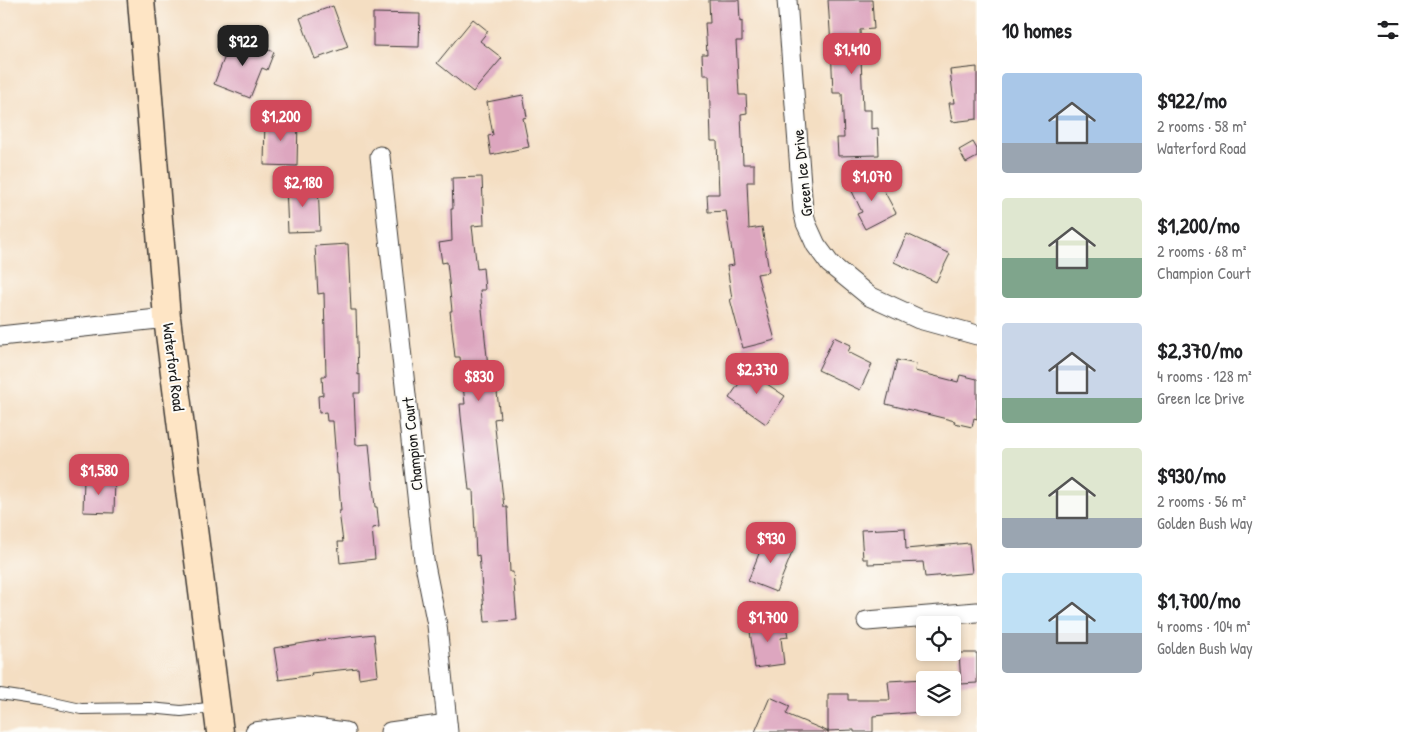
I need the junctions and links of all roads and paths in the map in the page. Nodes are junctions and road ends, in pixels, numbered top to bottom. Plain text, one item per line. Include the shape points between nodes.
1 (141, 0) edge
2 (787, 0) edge
3 (380, 156) dead end
4 (168, 318) junction
5 (977, 335) edge
6 (0, 336) edge
7 (977, 612) edge
8 (867, 621) dead end
9 (0, 694) edge
10 (217, 706) junction
11 (447, 728) edge
12 (220, 732) edge
13 (255, 732) edge
14 (345, 732) edge
15 (390, 732) edge

1 - 4 main road, Waterford Road
2 - 5 street, Green Ice Drive via 803,210 816,245 830,264 869,296 919,319
3 - 11 street, Champion Court via 424,560 437,625
4 - 6 street
4 - 10 main road, Waterford Road
7 - 8 street
9 - 10 lane via 81,709 181,711
10 - 12 main road, Waterford Road
11 - 15 street
13 - 14 street via 300,726

